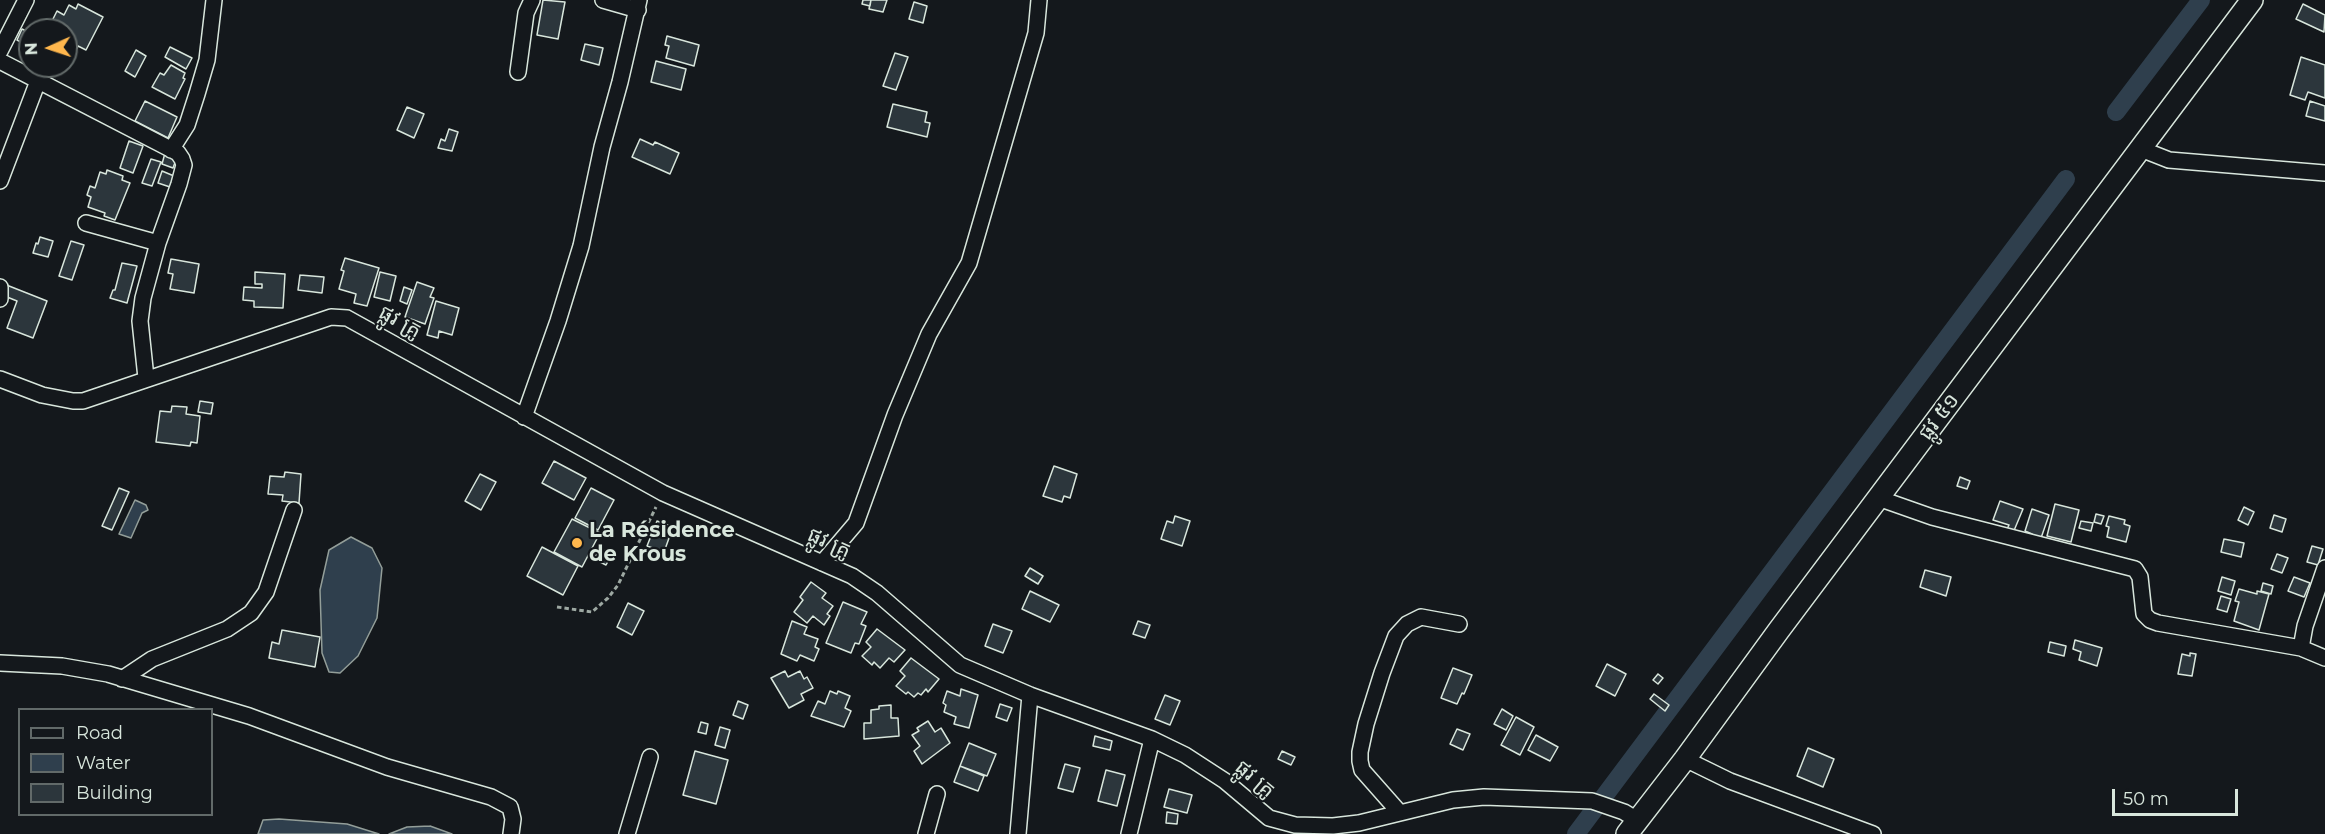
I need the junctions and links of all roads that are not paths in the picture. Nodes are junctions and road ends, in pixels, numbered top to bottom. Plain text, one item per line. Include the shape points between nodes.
1 (26, 0) edge
2 (214, 0) edge
3 (532, 0) edge
4 (603, 0) edge
5 (1040, 0) edge
6 (2252, 0) edge
7 (638, 5) edge
8 (0, 51) edge
9 (0, 60) edge
10 (518, 72) dead end
11 (38, 81) junction
12 (2141, 149) junction
13 (171, 150) junction
14 (2325, 173) edge
15 (0, 181) edge
16 (86, 223) dead end
17 (158, 243) junction
18 (0, 287) edge
19 (0, 299) edge
20 (146, 378) junction
21 (0, 379) edge
22 (524, 417) junction
23 (1878, 498) junction
24 (294, 510) dead end
25 (822, 563) junction
26 (2325, 568) edge
27 (1459, 624) dead end
28 (2301, 648) junction
29 (2325, 658) edge
30 (0, 663) edge
31 (122, 679) junction
32 (1030, 695) junction
33 (1152, 739) junction
34 (650, 757) dead end
35 (1685, 759) junction
36 (937, 794) dead end
37 (1400, 813) junction
38 (1629, 822) edge
39 (511, 834) edge
40 (627, 834) edge
41 (926, 834) edge
42 (1018, 834) edge
43 (1129, 834) edge
44 (1874, 834) edge

1 - 8 street
2 - 13 street via 207,60 187,125
3 - 10 street via 526,13
4 - 7 street
5 - 25 street via 1036,33 969,263 929,334 856,522
6 - 12 main road, ផ្លូវ ៥១
7 - 22 street via 581,246
9 - 11 street
11 - 13 street
11 - 15 street
12 - 14 street via 2169,160
12 - 23 main road, ផ្លូវ ៥១
13 - 17 street via 178,153 184,165
16 - 17 street
17 - 20 street via 142,298 140,321
18 - 19 street
20 - 21 street, ផ្លូវ គ្រូ via 94,398 73,401 42,395
20 - 22 street, ផ្លូវ គ្រូ via 340,316 372,330
22 - 25 street, ផ្លូវ គ្រូ via 663,493
23 - 28 street via 1932,517 2134,569 2140,578 2144,614 2157,623
23 - 35 main road, ផ្លូវ ៥១
24 - 31 street via 266,592 252,613 227,629 152,659
25 - 32 street, ផ្លូវ គ្រូ via 865,584 960,665
26 - 28 street
27 - 37 street via 1421,616 1407,624 1396,636 1366,724 1360,752 1362,770
28 - 29 street
30 - 31 street via 62,666
31 - 39 street via 249,716 387,767 491,797 510,807
32 - 33 street, ផ្លូវ គ្រូ
32 - 42 street
33 - 37 street, ផ្លូវ គ្រូ via 1206,767 1256,809 1282,823 1333,826
33 - 43 street
34 - 40 street
35 - 38 main road, ផ្លូវ ៥១
35 - 44 street via 1730,781
36 - 41 street
37 - 38 street, ផ្លូវ គ្រូ via 1471,797 1592,801

